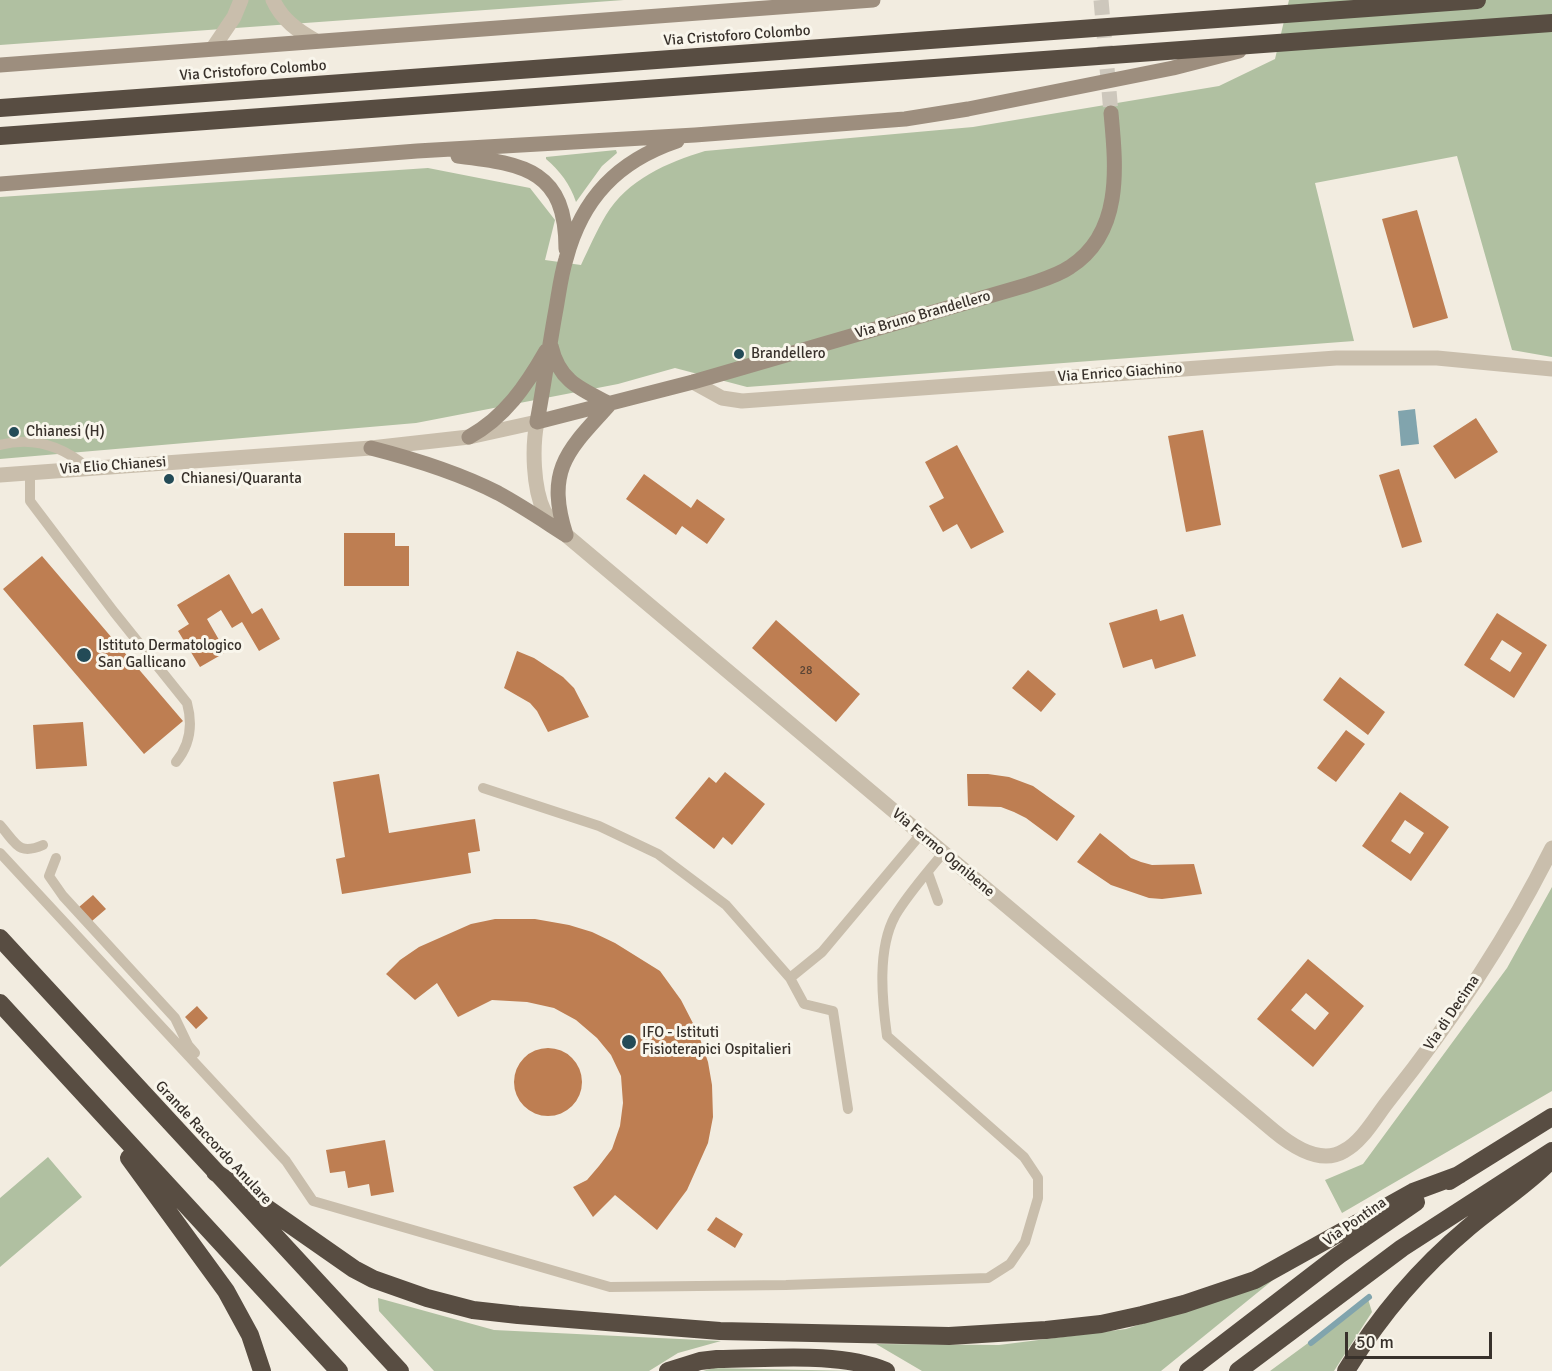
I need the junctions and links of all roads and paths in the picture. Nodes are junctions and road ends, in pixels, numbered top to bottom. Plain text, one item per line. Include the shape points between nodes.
1 (241, 0) edge
2 (273, 0) edge
3 (873, 0) edge
4 (1477, 0) edge
5 (837, 1) edge
6 (1552, 23) edge
7 (316, 41) junction
8 (1270, 43) junction
9 (213, 48) junction
10 (0, 65) edge
11 (0, 96) edge
12 (83, 103) junction
13 (0, 108) edge
14 (1111, 113) tunnel mouth
15 (695, 135) junction
16 (0, 136) edge
17 (417, 151) junction
18 (0, 184) edge
19 (566, 258) junction
20 (550, 343) junction
21 (1552, 369) edge
22 (693, 382) junction
23 (610, 404) junction
24 (537, 422) junction
25 (469, 437) junction
26 (0, 445) edge
27 (371, 448) junction
28 (87, 467) junction
29 (30, 472) junction
30 (0, 475) edge
31 (566, 535) junction
32 (176, 762) dead end
33 (483, 788) dead end
34 (0, 825) edge
35 (921, 834) junction
36 (43, 845) dead end
37 (1552, 848) edge
38 (0, 853) edge
39 (943, 853) junction
40 (56, 858) dead end
41 (928, 873) junction
42 (938, 901) dead end
43 (0, 938) edge
44 (790, 978) junction
45 (0, 1003) edge
46 (79, 1089) junction
47 (848, 1109) dead end
48 (1552, 1117) edge
49 (1552, 1151) edge
50 (1328, 1155) joint
51 (1552, 1160) edge
52 (286, 1161) junction
53 (215, 1172) junction
54 (1459, 1175) junction
55 (262, 1371) edge
56 (339, 1371) edge
57 (400, 1371) edge
58 (668, 1371) edge
59 (886, 1371) edge
60 (1188, 1371) edge
61 (1239, 1371) edge
62 (1346, 1371) edge

1 - 9 street
2 - 7 street via 285,19
3 - 5 main road, Via Cristoforo Colombo
4 - 12 highway, Via Cristoforo Colombo
5 - 7 main road, Via Cristoforo Colombo
6 - 8 highway
7 - 9 main road, Via Cristoforo Colombo
8 - 15 main road via 1173,68 937,114
8 - 16 highway
9 - 10 main road, Via Cristoforo Colombo
11 - 12 highway
12 - 13 highway, Via Cristoforo Colombo
14 - 22 main road, Via Bruno Brandellero via 1111,212 1092,247 1070,267 1027,285
15 - 17 main road
15 - 19 main road via 645,155 616,173 589,204
17 - 18 main road
17 - 19 main road via 507,163 537,175 549,186 562,212
19 - 20 main road
20 - 23 main road via 553,358 565,378
20 - 24 main road
20 - 25 main road via 512,402 491,423
21 - 22 street, Via Enrico Giachino via 1437,358 1336,358 742,401 722,398
22 - 23 main road, Via Bruno Brandellero
23 - 24 main road, Via Bruno Brandellero
23 - 31 main road via 577,441 560,468 558,492
24 - 25 street, Via Elio Chianesi
24 - 31 street, Via Fermo Ognibene via 534,444 540,499 546,514
25 - 27 street, Via Elio Chianesi
26 - 28 lane via 47,445 71,454
27 - 28 street, Via Elio Chianesi
27 - 31 main road via 483,486
28 - 29 street, Via Elio Chianesi
29 - 30 street, Via Elio Chianesi
29 - 32 lane via 30,501 187,703 192,721 184,752
31 - 35 street, Via Fermo Ognibene
33 - 44 lane via 599,826 658,854 726,905
34 - 36 lane via 20,848 30,850
35 - 39 street, Via Fermo Ognibene
35 - 44 lane via 822,952
37 - 50 street, Via di Decima via 1523,904 1426,1054 1358,1139 1344,1151
38 - 52 lane
39 - 41 lane
39 - 50 street, Via Fermo Ognibene via 1287,1142 1305,1151
40 - 52 lane via 49,876 63,896 175,1018 188,1046 288,1154
41 - 42 lane
41 - 52 lane via 895,917 884,952 883,1008 887,1035 1024,1157 1038,1178 1038,1198 1025,1242 1010,1264 988,1278 610,1287 313,1201
43 - 53 highway, Grande Raccordo Anulare
44 - 47 lane via 804,1004 833,1011
45 - 46 highway
46 - 55 highway via 235,1305
46 - 56 highway
48 - 54 highway, Via Pontina
49 - 61 highway via 1402,1248
51 - 62 highway via 1468,1227 1420,1272 1367,1336
53 - 54 highway via 354,1269 418,1295 473,1310 720,1331 950,1336 1101,1324 1184,1304 1255,1280 1413,1192
53 - 57 highway, Grande Raccordo Anulare
54 - 60 highway, Via Pontina via 1339,1255
58 - 59 highway via 717,1359 847,1360

